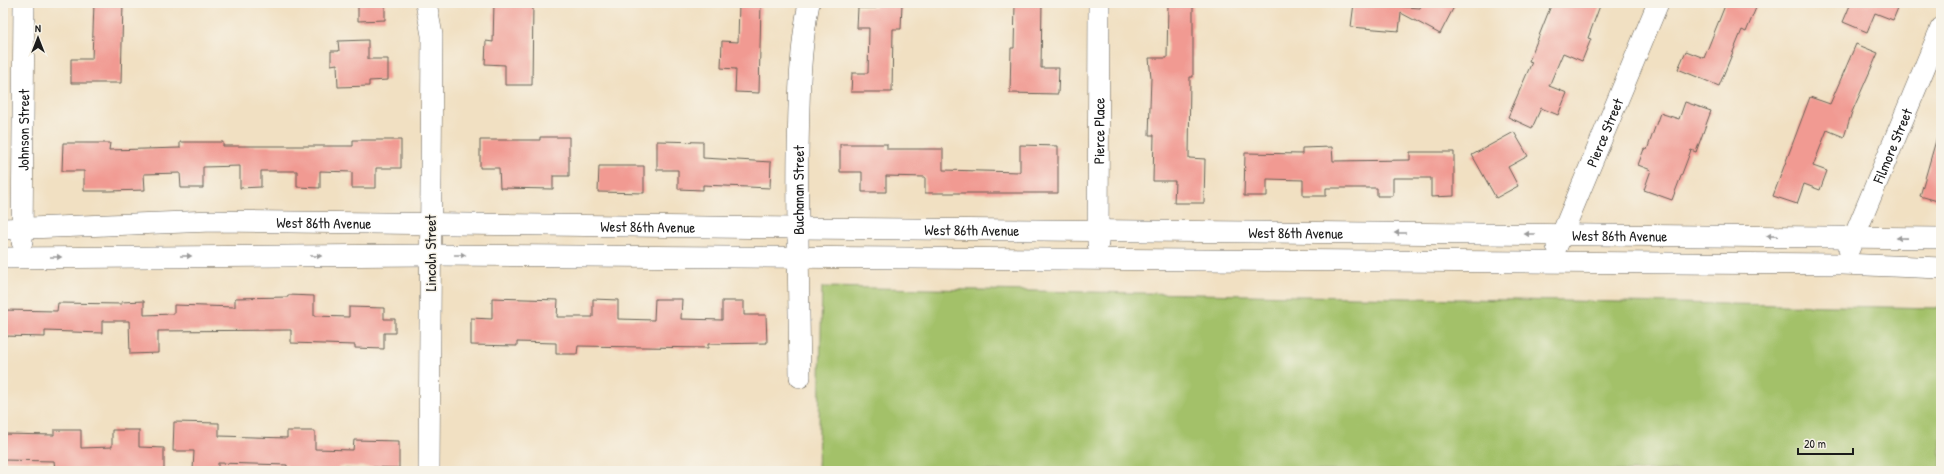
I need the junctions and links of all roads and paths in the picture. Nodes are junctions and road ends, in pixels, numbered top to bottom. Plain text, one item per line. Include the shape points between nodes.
1 (24, 3) edge
2 (426, 3) edge
3 (439, 3) edge
4 (809, 3) edge
5 (1099, 3) edge
6 (1658, 3) edge
7 (1941, 28) edge
8 (432, 35) junction
9 (430, 224) junction
10 (797, 228) junction
11 (13, 229) edge
12 (1098, 230) junction
13 (1562, 234) junction
14 (1854, 237) junction
15 (1941, 238) edge
16 (430, 255) junction
17 (798, 257) junction
18 (12, 258) edge
19 (1098, 259) junction
20 (1550, 262) junction
21 (1842, 264) junction
22 (1941, 268) edge
23 (800, 377) dead end
24 (429, 471) edge

1 - 11 street, Johnson Street
2 - 8 street, Lincoln Street
3 - 8 street, Lincoln Street
4 - 10 street, Buchanan Street via 802,35 799,74
5 - 12 street, Pierce Place
6 - 13 street, Pierce Street
7 - 14 street, Filmore Street
8 - 9 street, Lincoln Street
9 - 10 street, West 86th Avenue
9 - 11 street, West 86th Avenue via 212,221
9 - 16 street, Lincoln Street
10 - 12 street, West 86th Avenue
10 - 17 street, Buchanan Street
11 - 18 street, Johnson Street
13 -> 12 street, West 86th Avenue
12 - 19 street, Pierce Place
14 -> 13 street, West 86th Avenue
13 - 20 street, Pierce Street
15 -> 14 street, West 86th Avenue
14 - 21 street, Filmore Street
16 -> 17 street, West 86th Avenue
18 -> 16 street, West 86th Avenue
16 - 24 street, Lincoln Street
17 - 19 street, West 86th Avenue
17 - 23 street, Buchanan Street
19 - 20 street, West 86th Avenue
20 - 21 street, West 86th Avenue
21 - 22 street, West 86th Avenue

